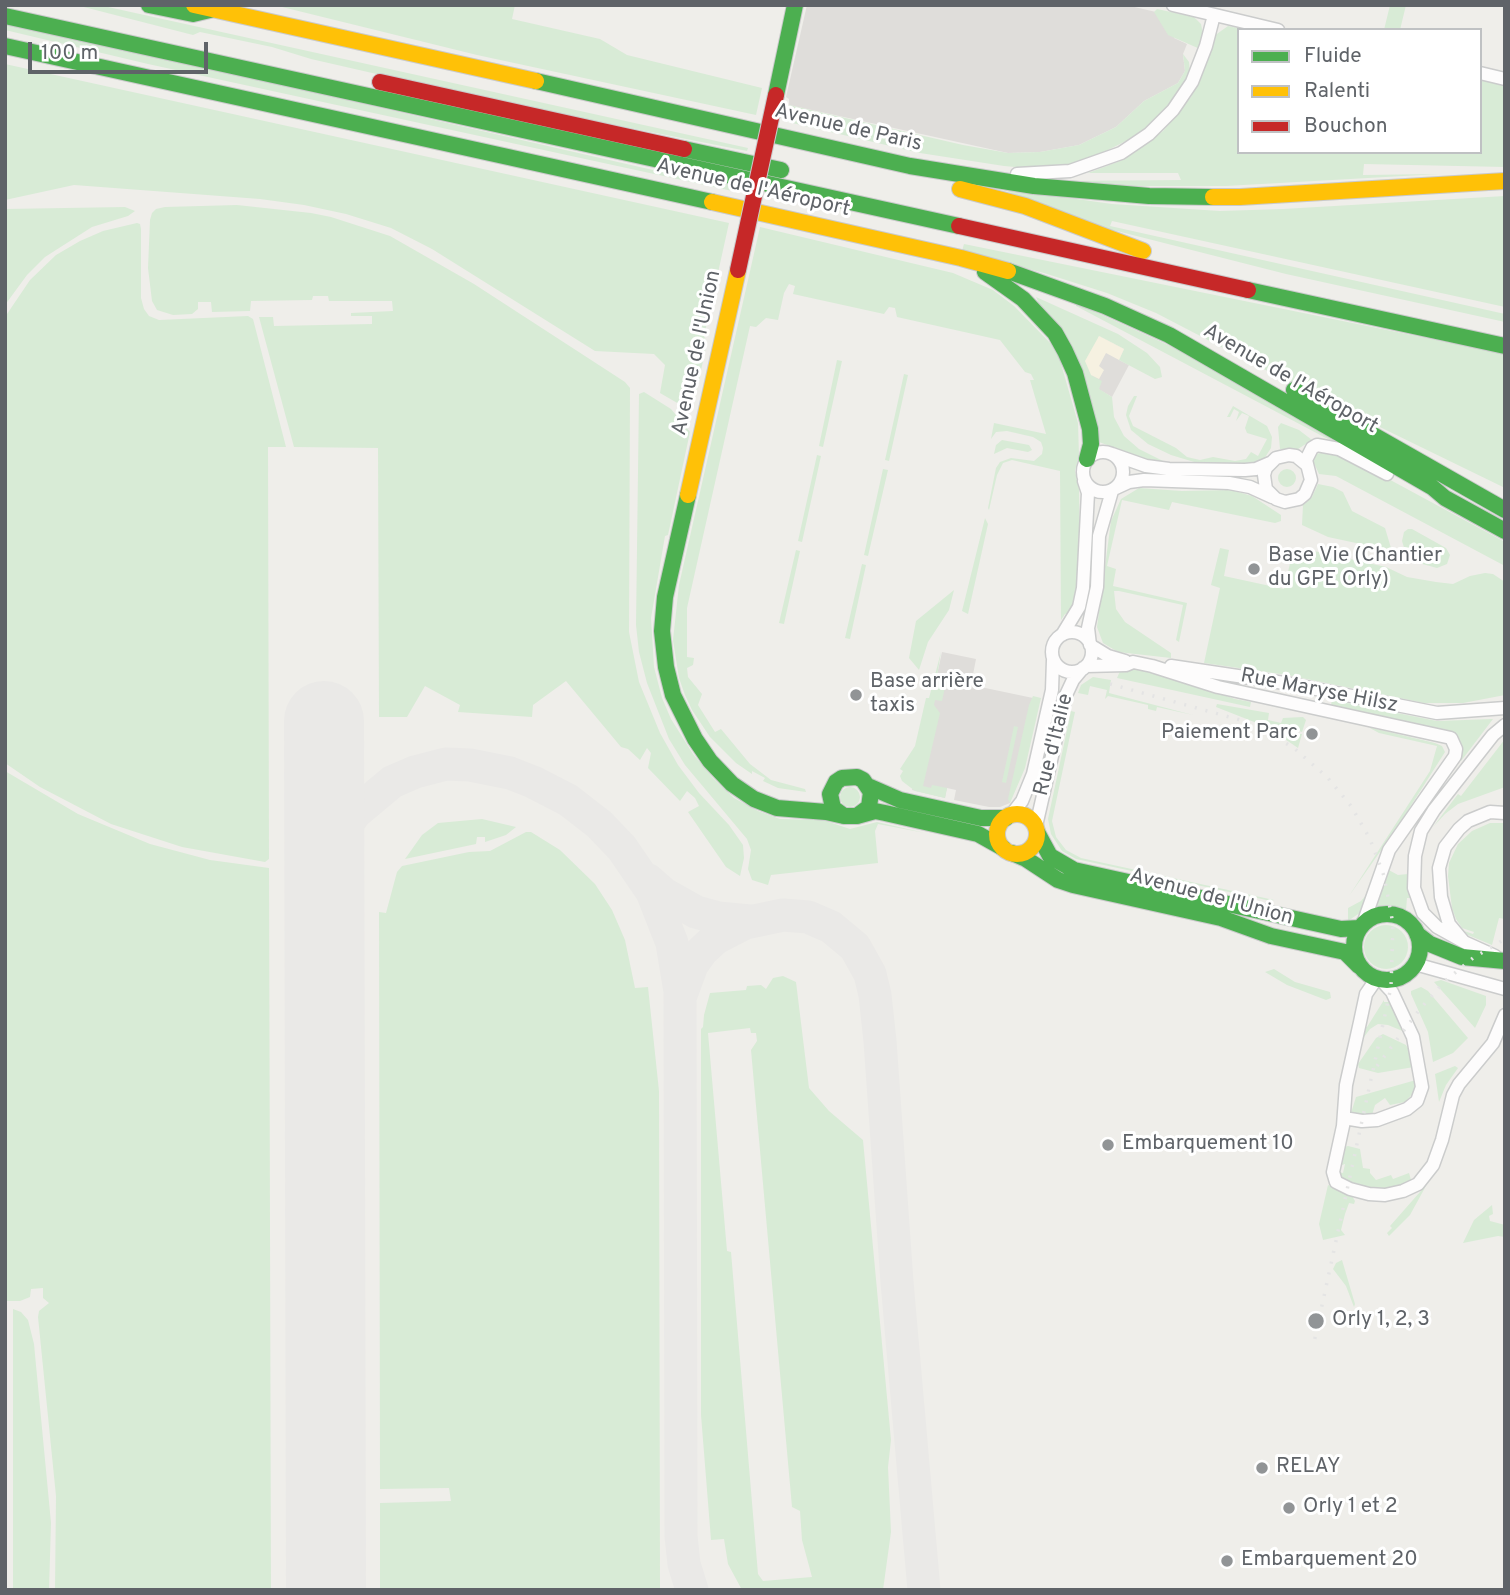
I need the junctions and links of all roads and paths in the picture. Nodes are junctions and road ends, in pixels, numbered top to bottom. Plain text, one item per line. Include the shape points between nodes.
1 (28, 5) edge
2 (149, 5) edge
3 (194, 5) edge
4 (795, 5) edge
5 (1173, 5) edge
6 (212, 7) edge
7 (1214, 15) junction
8 (5, 16) edge
9 (1269, 28) edge
10 (5, 33) edge
11 (5, 46) edge
12 (1482, 73) edge
13 (1505, 79) edge
14 (201, 89) junction
15 (697, 116) junction
16 (986, 179) junction
17 (1505, 181) edge
18 (1443, 185) junction
19 (650, 188) junction
20 (1505, 191) edge
21 (1143, 251) junction
22 (961, 258) junction
23 (1105, 258) junction
24 (1105, 306) junction
25 (1505, 330) edge
26 (1505, 346) edge
27 (1112, 454) junction
28 (1087, 459) junction
29 (1270, 462) junction
30 (1307, 465) junction
31 (1084, 481) junction
32 (1114, 489) junction
33 (1479, 494) junction
34 (1505, 496) edge
35 (1445, 498) junction
36 (1276, 499) junction
37 (1505, 510) edge
38 (1505, 531) edge
39 (1062, 635) junction
40 (1090, 645) junction
41 (1054, 660) junction
42 (1133, 662) junction
43 (1084, 667) junction
44 (679, 709) junction
45 (1503, 709) edge
46 (1505, 726) edge
47 (868, 786) junction
48 (832, 788) junction
49 (1505, 813) edge
50 (850, 816) junction
51 (1008, 816) junction
52 (1037, 829) junction
53 (1008, 850) junction
54 (1362, 926) junction
55 (1417, 934) junction
56 (1464, 942) junction
57 (1505, 960) edge
58 (1415, 964) junction
59 (1359, 966) junction
60 (1379, 979) junction
61 (1505, 989) edge
62 (1505, 1016) edge
63 (1350, 1119) dead end

1 - 21 main road
2 - 6 main road via 192,14
3 - 6 main road, Avenue de Paris
4 - 44 main road, Avenue de l'Union, bridge via 663,614 666,667
5 - 7 street
6 - 15 main road, Avenue de Paris
7 - 9 street
7 - 16 street via 1192,82 1149,134 1121,153 1070,171
8 - 23 main road
10 - 14 main road via 182,76
11 - 14 main road, Avenue de l'Aéroport
12 - 13 street
14 - 19 main road, Avenue de l'Aéroport
15 - 16 main road, Avenue de Paris
15 - 21 main road via 720,131 1026,206
16 - 18 main road, Avenue de Paris via 1084,192 1195,197
17 - 18 main road, Avenue de Paris
18 - 20 main road via 1461,193
19 - 22 main road, Avenue de l'Aéroport
19 - 23 main road via 668,182 1056,257
21 - 25 main road
22 - 24 main road, Avenue de l'Aéroport
22 - 28 main road via 1012,289 1055,334 1075,373 1086,411 1091,444
23 - 26 main road
24 - 33 main road via 1124,305 1174,325
24 - 35 main road, Avenue de l'Aéroport via 1204,354
27 - 28 street via 1102,452
27 - 29 street via 1169,469 1245,470
27 - 32 street via 1123,473
28 - 31 street via 1082,469
29 - 30 street via 1289,455
29 - 36 street via 1264,482
30 - 35 street via 1312,448 1331,446 1419,490
30 - 36 street via 1311,480 1305,494 1293,502
31 - 32 street via 1098,492
31 - 39 street, Rue d'Italie via 1088,493 1083,588 1079,607
32 - 36 street via 1144,480 1228,483
32 - 40 street, Rue d'Italie via 1099,536
33 - 34 main road
33 - 37 main road
35 - 38 main road, Avenue de l'Aéroport
39 - 40 street via 1079,634
39 - 41 street, Rue d'Italie via 1053,646
40 - 42 street, Rue Maryse Hilsz via 1108,656
40 - 43 street, Rue d'Italie via 1091,656
41 - 43 street, Rue d'Italie via 1066,671
41 - 51 street, Rue d'Italie via 1033,774 1022,801
42 - 43 street, Rue Maryse Hilsz
42 - 45 street, Rue Maryse Hilsz via 1291,684 1419,711
42 - 54 street, Rue Maryse Hilsz via 1218,687 1451,738 1455,755 1389,850
43 - 52 street, Rue d'Italie via 1066,695
44 - 48 main road, Avenue de l'Union via 714,754 760,790 801,801
44 - 50 main road, Avenue de l'Union via 710,761 743,792 777,808
46 - 56 street via 1434,810 1416,849 1417,902 1437,926
47 - 48 main road, Avenue de l'Union via 850,776
47 - 50 main road via 869,807
47 - 51 main road, Avenue de l'Union via 900,800 981,818
48 - 50 main road via 831,801 838,813
49 - 56 street via 1490,812 1468,821 1452,836 1441,858 1444,912
50 - 53 main road, Avenue de l'Union via 885,813 978,834
51 - 52 main road, Avenue de l'Union via 1023,815
51 - 53 main road via 998,830 998,839
52 - 53 main road via 1030,849 1023,853
52 - 54 main road, Avenue de l'Union via 1049,856 1074,870 1341,929
53 - 59 main road, Avenue de l'Union via 1073,885 1222,918 1271,936 1345,953
54 - 55 main road, Avenue de l'Union via 1376,916 1392,915 1407,922
54 - 59 main road via 1354,939
55 - 57 main road, Avenue de l'Union via 1462,957
55 - 58 main road
56 - 57 street
58 - 60 main road via 1397,978
58 - 61 street
59 - 60 main road, Avenue de l'Union
60 - 62 street via 1366,994 1346,1085 1334,1177 1341,1185 1368,1194 1402,1191 1418,1184 1427,1173 1442,1140 1453,1095 1493,1043
60 - 63 street via 1392,992 1413,1037 1422,1087 1418,1101 1407,1109 1377,1120

